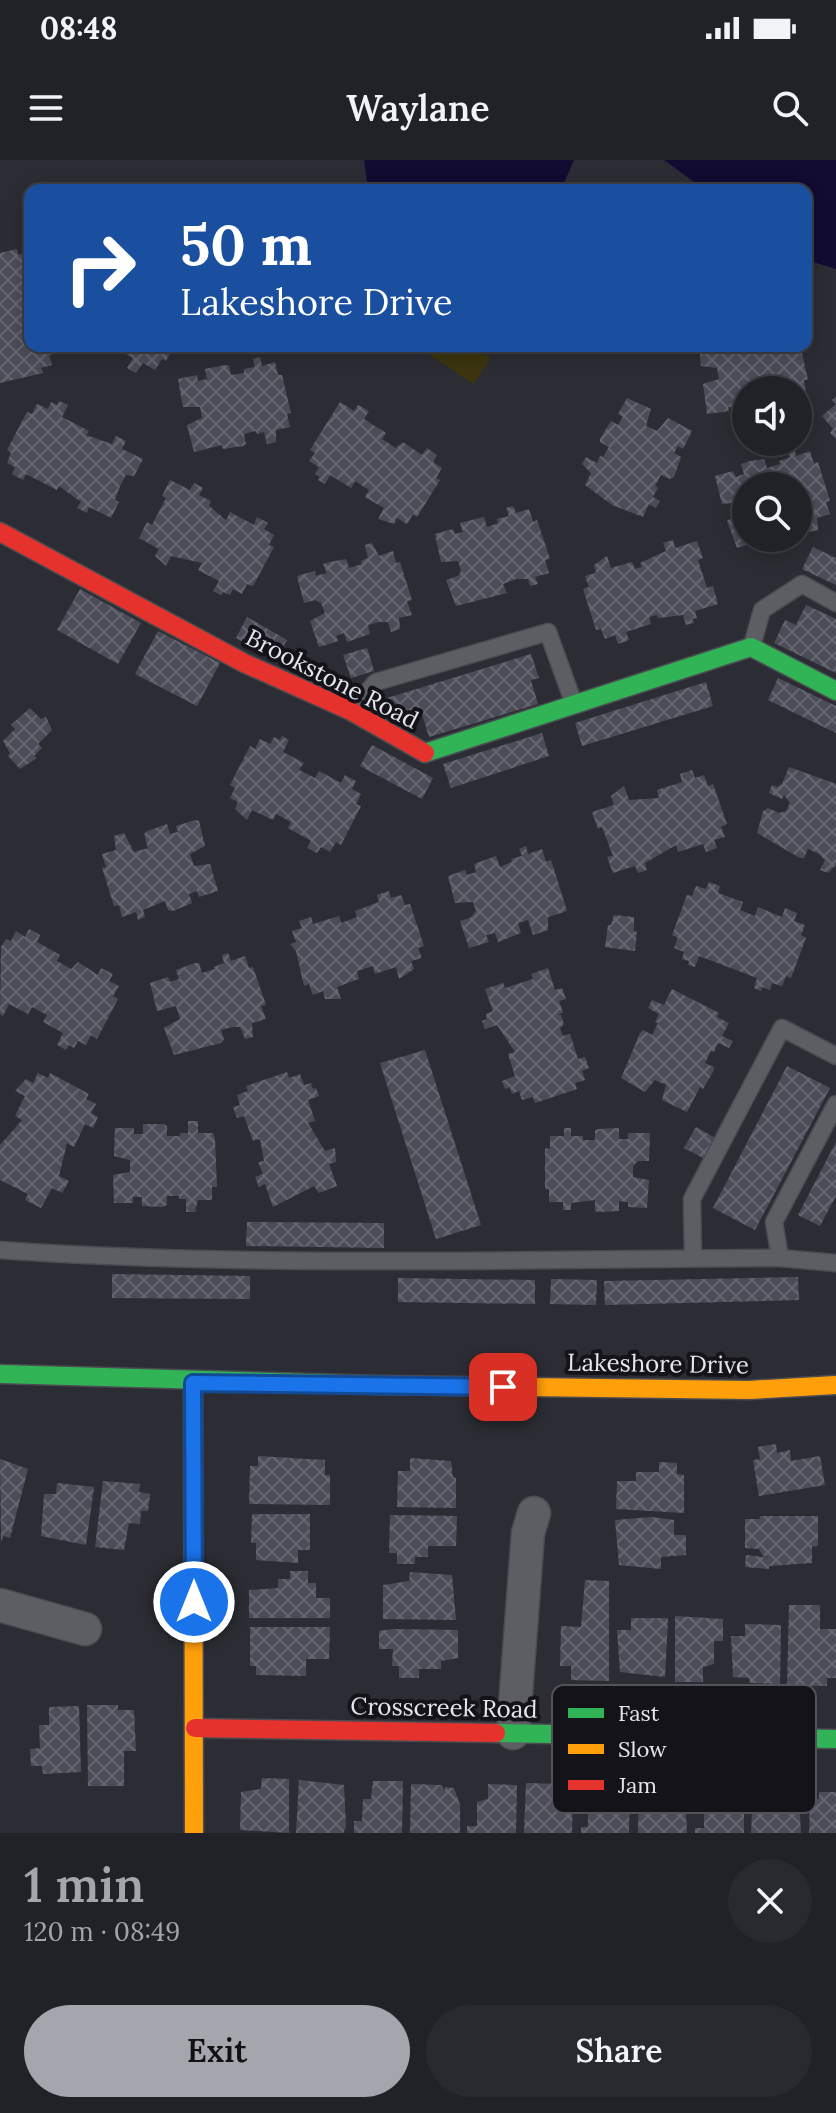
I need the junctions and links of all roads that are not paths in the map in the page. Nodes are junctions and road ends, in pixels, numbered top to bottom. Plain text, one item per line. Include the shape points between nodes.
1 (0, 532) edge
2 (836, 603) edge
3 (751, 647) junction
4 (836, 691) edge
5 (575, 707) junction
6 (351, 711) junction
7 (836, 1056) edge
8 (836, 1104) edge
9 (0, 1250) edge
10 (693, 1258) junction
11 (780, 1258) junction
12 (836, 1263) edge
13 (0, 1374) edge
14 (193, 1383) junction
15 (836, 1385) edge
16 (534, 1513) dead end
17 (0, 1605) edge
18 (85, 1629) dead end
19 (195, 1728) junction
20 (513, 1733) junction
21 (552, 1734) edge
22 (816, 1739) edge
23 (836, 1739) edge
24 (194, 1833) edge

1 - 6 street, Brookstone Road via 244,663
2 - 3 lane via 802,584 762,610
3 - 4 street
3 - 5 street, Brookstone Road
5 - 6 street, Brookstone Road via 424,753
5 - 6 lane via 548,632 376,682
7 - 10 lane via 782,1028 692,1199
8 - 11 lane via 774,1222
9 - 10 lane via 112,1257 420,1261
10 - 11 lane
11 - 12 lane
13 - 14 street, Lakeshore Drive
14 - 15 street, Lakeshore Drive via 749,1390
14 - 19 street
16 - 20 street via 528,1533
17 - 18 street
19 - 20 street, Crosscreek Road
19 - 24 street
20 - 21 street, Crosscreek Road
22 - 23 street, Crosscreek Road

